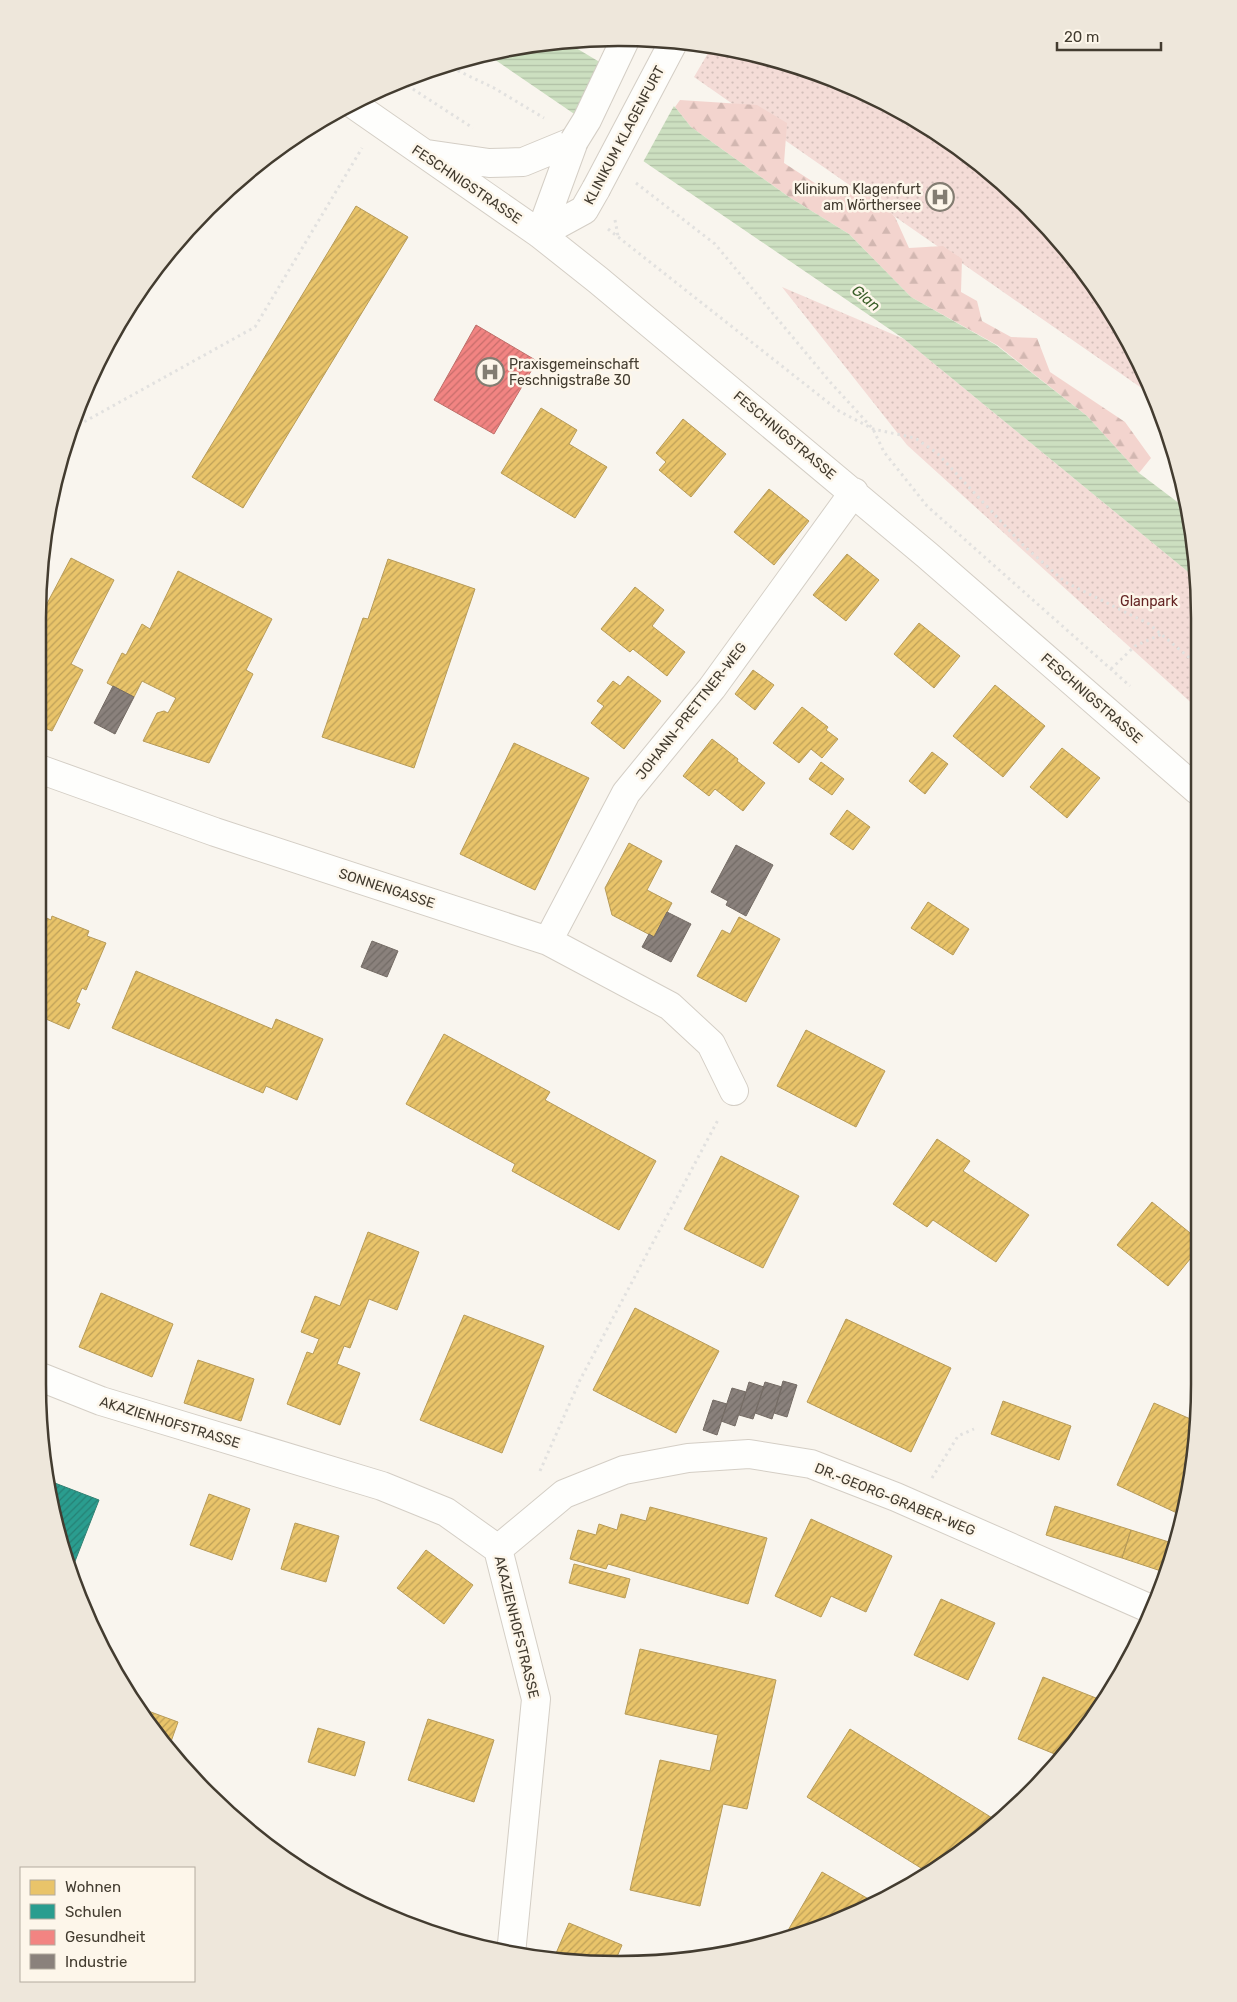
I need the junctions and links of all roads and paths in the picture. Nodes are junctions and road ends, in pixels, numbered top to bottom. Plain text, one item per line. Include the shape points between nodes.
1 (622, 46) edge
2 (671, 49) edge
3 (457, 70) edge
4 (409, 87) edge
5 (359, 108) edge
6 (545, 119) dead end
7 (378, 122) junction
8 (481, 132) dead end
9 (574, 142) junction
10 (421, 153) junction
11 (633, 181) dead end
12 (540, 234) junction
13 (618, 236) dead end
14 (81, 423) edge
15 (873, 429) junction
16 (854, 492) junction
17 (1162, 634) junction
18 (1191, 659) edge
19 (1111, 669) junction
20 (1136, 692) dead end
21 (46, 771) edge
22 (1191, 785) edge
23 (548, 941) junction
24 (734, 1091) joint
25 (46, 1380) edge
26 (974, 1429) dead end
27 (537, 1479) dead end
28 (915, 1506) junction
29 (498, 1549) junction
30 (1145, 1607) edge
31 (512, 1946) edge

1 - 9 street, bridge
2 - 12 street, KLINIKUM KLAGENFURT, bridge via 584,210
3 - 6 path
4 - 8 path
5 - 7 street, FESCHNIGSTRASSE
7 - 10 street, FESCHNIGSTRASSE
7 - 14 path via 255,328
9 - 10 street via 522,162 489,164
9 - 12 street
10 - 12 street, FESCHNIGSTRASSE
11 - 15 path via 715,244
12 - 16 street, FESCHNIGSTRASSE
13 - 15 path via 839,410
15 - 17 path via 915,438 937,453 1024,546 1065,582 1149,624
15 - 19 path via 884,452 927,506
16 - 22 street, FESCHNIGSTRASSE
16 - 23 street, JOHANN-PRETTNER-WEG via 712,688 626,793
17 - 18 path
17 - 19 path via 1136,646
19 - 20 path
21 - 23 street, SONNENGASSE via 215,832
23 - 24 street, SONNENGASSE via 670,1006 712,1044
24 - 27 path via 580,1380
25 - 29 street, AKAZIENHOFSTRASSE via 101,1401 382,1486 446,1512
26 - 28 path via 958,1436
28 - 29 street, DR.-GEORG-GRABER-WEG via 811,1464 748,1454 688,1458 624,1470 564,1494
28 - 30 street, DR.-GEORG-GRABER-WEG
29 - 31 street, AKAZIENHOFSTRASSE via 536,1699

